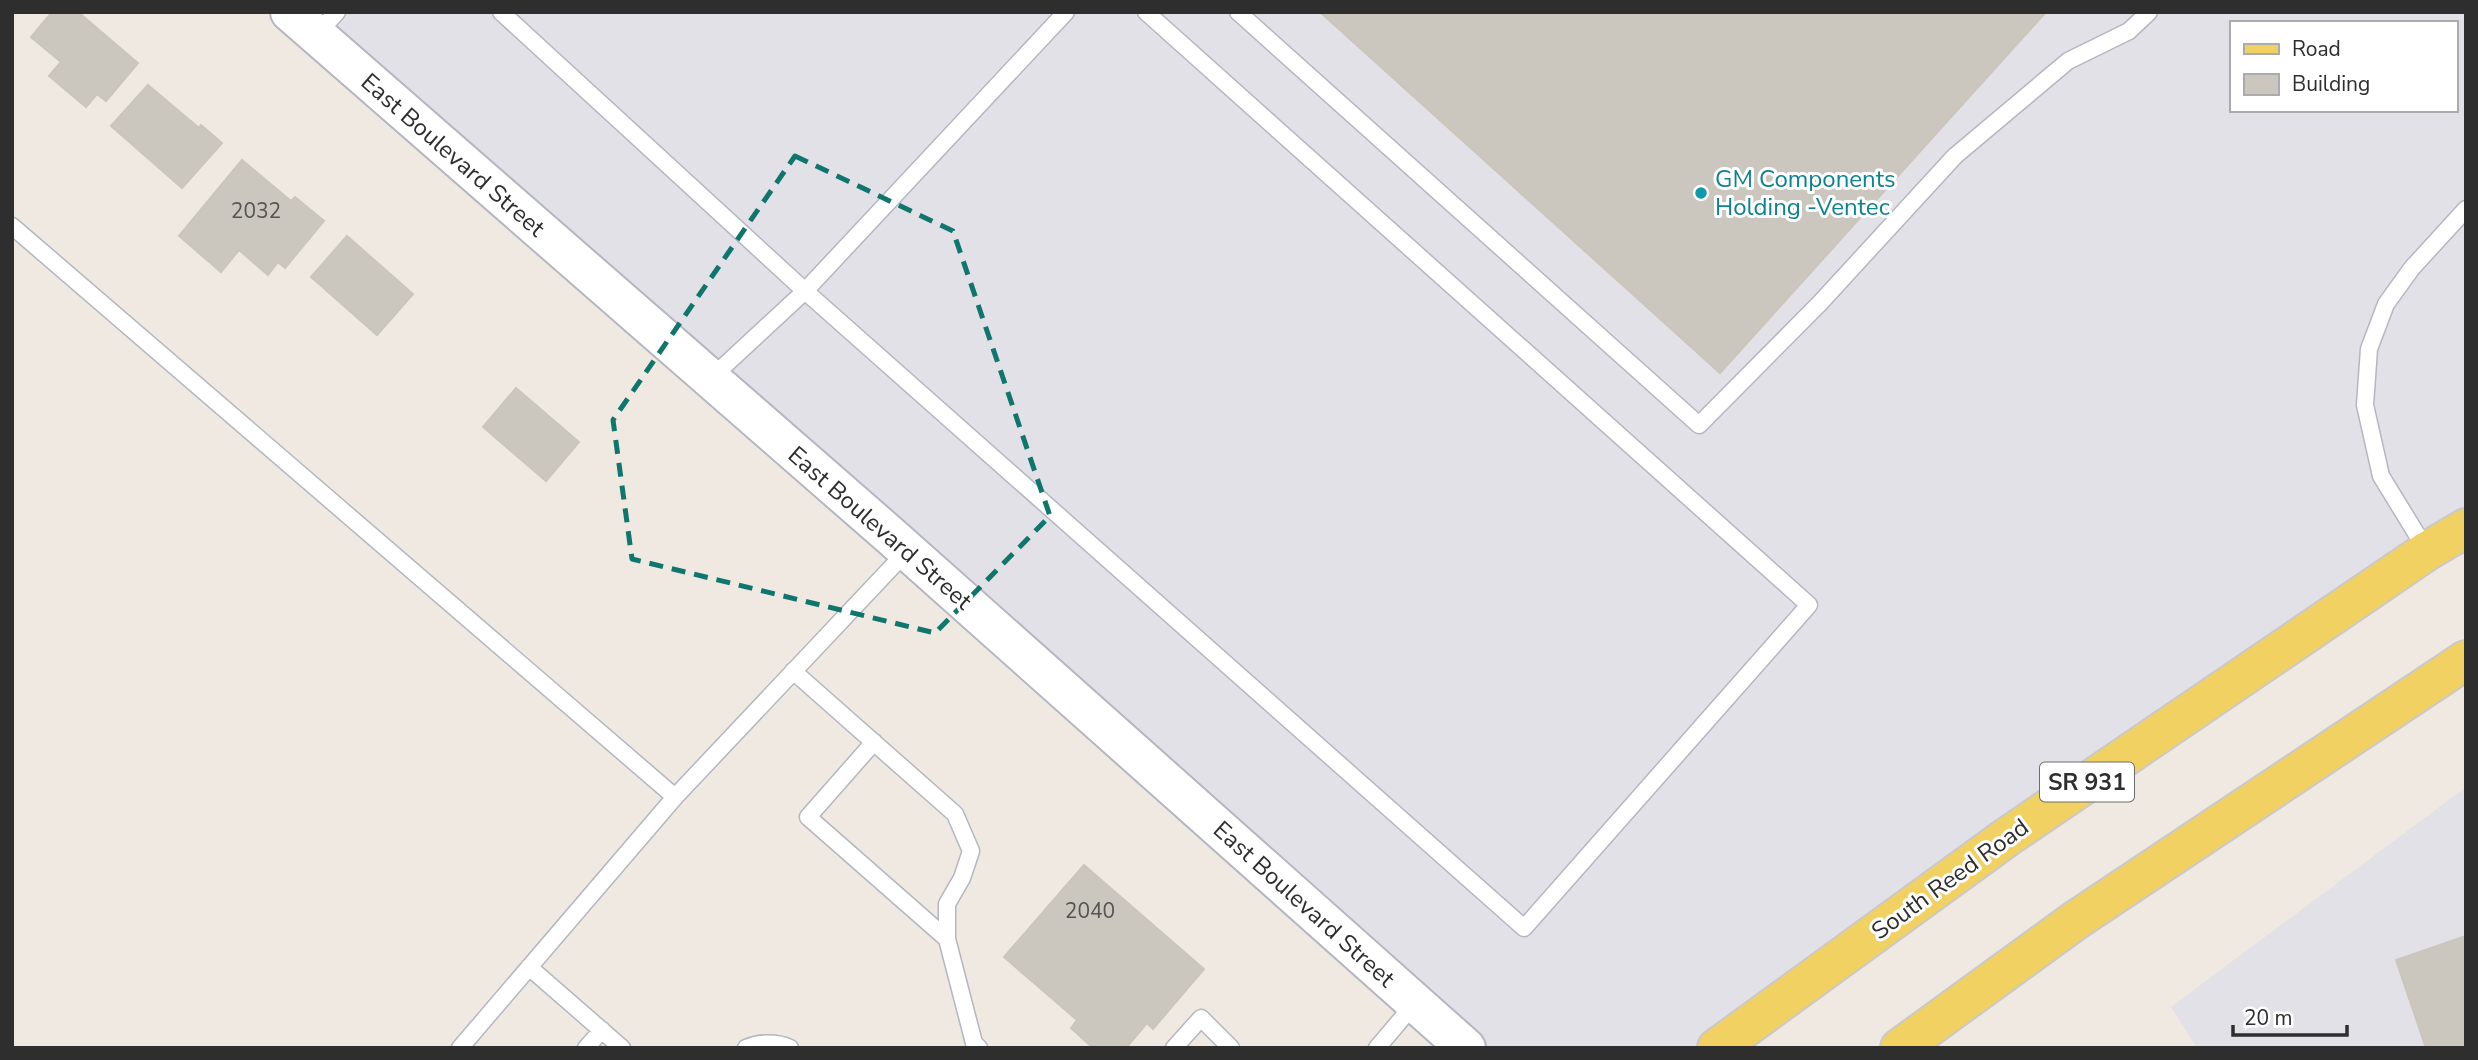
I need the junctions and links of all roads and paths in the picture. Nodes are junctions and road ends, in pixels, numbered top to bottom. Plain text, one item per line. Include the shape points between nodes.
1 (501, 12) edge
2 (1066, 12) edge
3 (1146, 12) edge
4 (1238, 12) edge
5 (2149, 12) edge
6 (314, 20) edge
7 (2466, 209) edge
8 (12, 226) edge
9 (804, 290) junction
10 (710, 379) junction
11 (2466, 528) edge
12 (906, 551) junction
13 (2427, 551) junction
14 (2466, 660) edge
15 (793, 671) junction
16 (874, 741) junction
17 (675, 797) junction
18 (947, 939) junction
19 (529, 967) junction
20 (1415, 1003) junction
21 (602, 1030) junction
22 (460, 1048) edge
23 (586, 1048) edge
24 (622, 1048) edge
25 (746, 1048) edge
26 (790, 1048) edge
27 (979, 1048) edge
28 (1174, 1048) edge
29 (1231, 1048) edge
30 (1377, 1048) edge
31 (1466, 1048) edge
32 (1717, 1048) edge
33 (1900, 1048) edge

1 - 9 lane
2 - 9 lane
3 - 9 lane via 1809,605 1524,928
4 - 5 lane via 1699,425 1820,303 1955,156 2068,61 2129,31
6 - 10 main road, East Boulevard Street
7 - 13 lane via 2386,303 2369,349 2365,405 2381,476
8 - 17 lane
9 - 10 lane
10 - 12 main road, East Boulevard Street
11 - 13 main road, South Reed Road / SR 931
12 - 15 lane
12 - 20 main road, East Boulevard Street
13 - 32 main road, South Reed Road / SR 931 via 2007,837
14 - 33 main road via 2076,920
15 - 16 lane
15 - 17 lane
16 - 18 lane via 955,814 971,851 947,904
16 - 18 lane via 808,817
17 - 19 lane
18 - 27 lane
19 - 21 lane
19 - 22 lane
20 - 30 lane
20 - 31 main road, East Boulevard Street
21 - 23 lane
21 - 24 lane
25 - 26 lane via 781,1043
28 - 29 lane via 1201,1018

